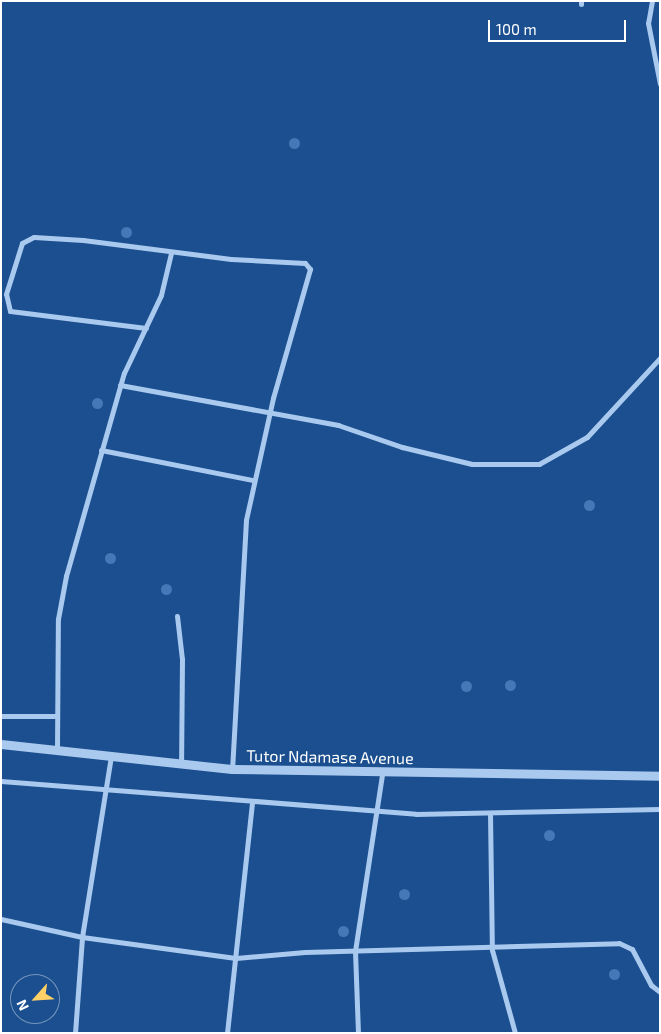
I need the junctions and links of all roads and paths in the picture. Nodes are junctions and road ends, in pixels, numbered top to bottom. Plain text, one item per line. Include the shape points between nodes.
1 (652, 1) edge
2 (660, 84) edge
3 (171, 253) junction
4 (146, 328) junction
5 (660, 358) edge
6 (120, 385) junction
7 (270, 413) junction
8 (101, 450) junction
9 (253, 480) junction
10 (177, 616) dead end
11 (1, 716) edge
12 (57, 716) junction
13 (1, 744) edge
14 (56, 749) junction
15 (111, 756) junction
16 (182, 765) junction
17 (232, 769) junction
18 (382, 774) junction
19 (660, 776) edge
20 (1, 781) edge
21 (107, 787) junction
22 (252, 802) junction
23 (660, 809) edge
24 (377, 812) junction
25 (490, 813) junction
26 (1, 919) edge
27 (82, 937) junction
28 (492, 950) junction
29 (355, 951) junction
30 (236, 958) junction
31 (660, 992) edge
32 (75, 1033) edge
33 (227, 1033) edge
34 (358, 1033) edge
35 (514, 1033) edge

1 - 2 street via 648,23
3 - 4 street via 161,295
3 - 4 street via 40,237 25,240 19,251 6,294 10,311
3 - 7 street via 308,266 309,279
4 - 6 street
5 - 7 street via 587,437 540,464 472,464 402,447 338,425
6 - 7 street
6 - 8 street
7 - 9 street
8 - 9 street
8 - 12 street via 66,576 58,619
9 - 17 street via 241,560
10 - 16 street via 182,659
11 - 12 street
12 - 14 street
13 - 14 street, Tutor Ndamase Avenue
14 - 15 street, Tutor Ndamase Avenue
15 - 16 street, Tutor Ndamase Avenue
15 - 21 street
16 - 17 street, Tutor Ndamase Avenue
17 - 18 street, Tutor Ndamase Avenue
18 - 19 street, Tutor Ndamase Avenue
18 - 24 street
20 - 21 street
21 - 22 street
21 - 27 street
22 - 24 street
22 - 30 street
23 - 25 street
24 - 25 street
24 - 29 street
25 - 28 street
26 - 27 street
27 - 30 street
27 - 32 street
28 - 29 street
28 - 31 street via 626,944 632,949 651,985
28 - 35 street
29 - 30 street
29 - 34 street
30 - 33 street

